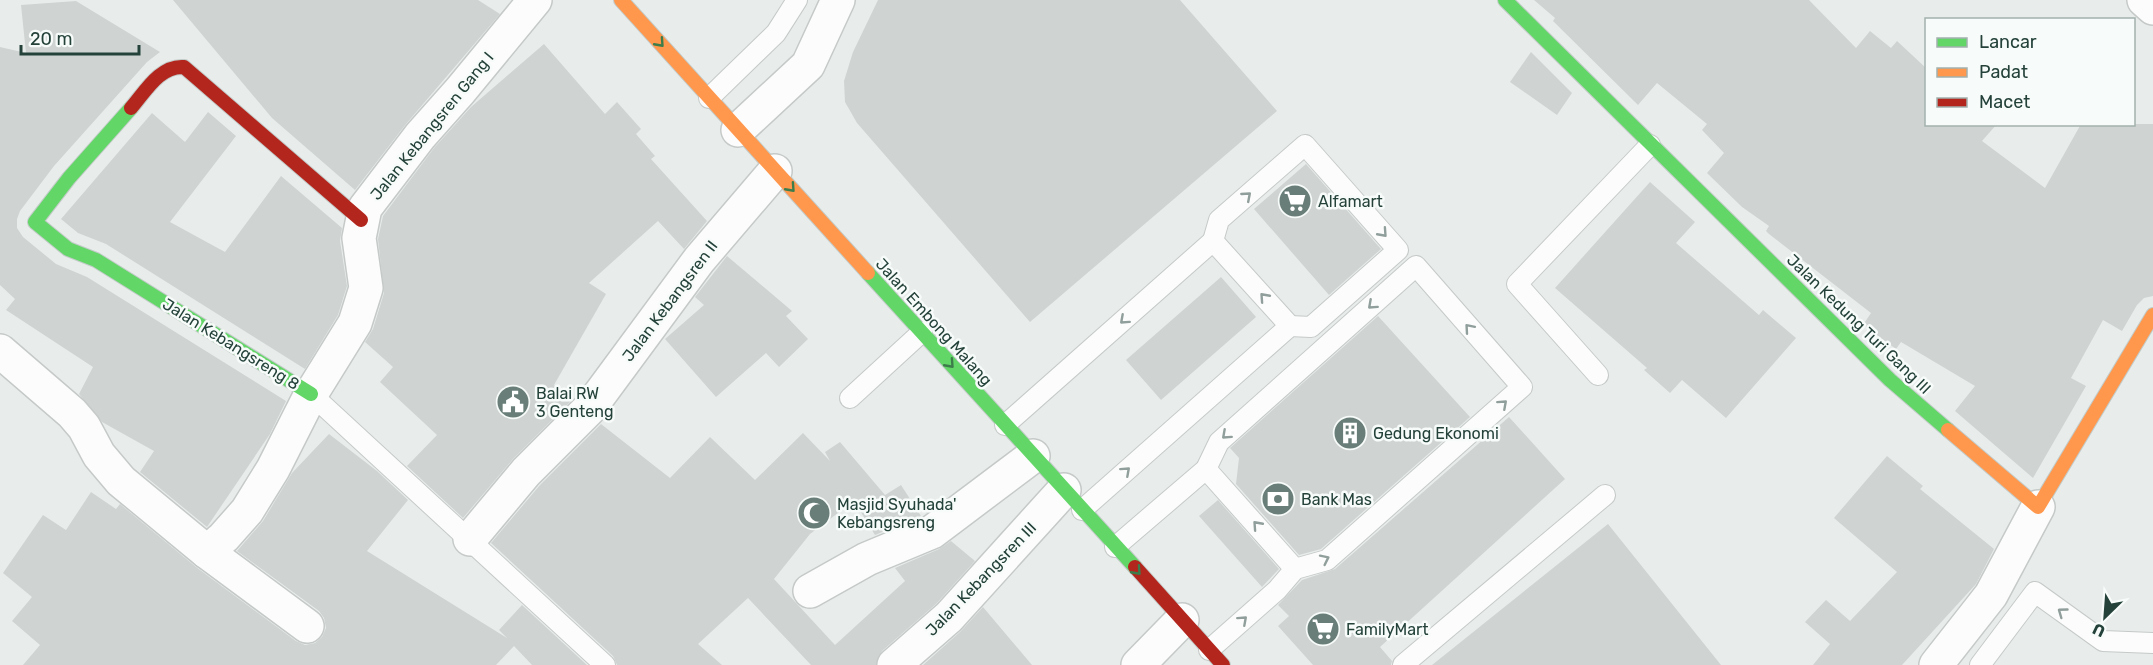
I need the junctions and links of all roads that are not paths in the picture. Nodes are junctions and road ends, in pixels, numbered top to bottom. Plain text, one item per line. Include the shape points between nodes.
1 (535, 0) edge
2 (621, 0) edge
3 (797, 0) edge
4 (838, 0) edge
5 (1505, 0) edge
6 (2144, 0) edge
7 (2153, 8) edge
8 (709, 98) junction
9 (738, 130) junction
10 (1650, 145) junction
11 (775, 171) junction
12 (361, 220) junction
13 (1213, 241) junction
14 (2153, 315) edge
15 (1290, 326) junction
16 (922, 332) junction
17 (0, 351) edge
18 (1598, 375) dead end
19 (311, 394) junction
20 (850, 399) dead end
21 (1005, 425) junction
22 (1033, 456) junction
23 (1206, 469) junction
24 (1605, 495) dead end
25 (1073, 500) junction
26 (2038, 507) junction
27 (470, 539) junction
28 (1115, 546) junction
29 (207, 552) junction
30 (1295, 569) junction
31 (810, 591) dead end
32 (1182, 620) junction
33 (308, 626) dead end
34 (2153, 643) edge
35 (1209, 650) junction
36 (605, 665) edge
37 (894, 665) edge
38 (1138, 665) edge
39 (1223, 665) edge
40 (1404, 665) edge
41 (1936, 665) edge
42 (1980, 665) edge

1 - 12 street, Jalan Kebangsren Gang I via 420,136 365,208
2 -> 8 street, Jalan Embong Malang
3 - 8 lane via 776,33
4 - 9 street via 808,65
5 - 10 street, Jalan Kedung Turi Gang III
6 - 7 street
8 - 9 street, Jalan Embong Malang
9 - 11 street, Jalan Embong Malang
10 - 18 lane via 1517,284
10 - 26 street, Jalan Kedung Turi Gang III via 1890,380
11 -> 16 street, Jalan Embong Malang
11 - 27 street, Jalan Kebangsren II via 699,260 589,409 526,471
12 - 19 street, Jalan Kebangsren Gang I via 364,299
12 - 19 street, Jalan Kebangsreng 8 via 184,68 173,66 161,74 35,222 68,249 96,260
15 -> 13 lane
13 -> 15 lane via 1219,220 1305,145 1398,250 1311,327
13 -> 21 lane
14 - 26 street
25 -> 15 lane
16 - 20 lane
16 -> 21 street, Jalan Embong Malang
17 - 29 street via 72,413 121,481
19 - 27 lane
19 - 29 street, Jalan Kebangsreng 8 via 248,511
21 - 22 street, Jalan Embong Malang
22 - 25 street, Jalan Embong Malang
22 - 31 street via 932,532 867,559
23 - 28 lane
30 -> 23 lane
30 -> 23 lane via 1328,560 1522,387 1416,266 1219,442
24 - 40 lane
25 - 28 street, Jalan Embong Malang
25 - 37 street, Jalan Kebangsren III
26 - 41 street via 1991,595
27 - 36 lane
28 -> 32 street, Jalan Embong Malang
29 - 33 street
35 -> 30 lane
32 - 35 street, Jalan Embong Malang
32 - 38 street
34 -> 42 lane via 2103,641 2035,592
35 - 39 street, Jalan Embong Malang

